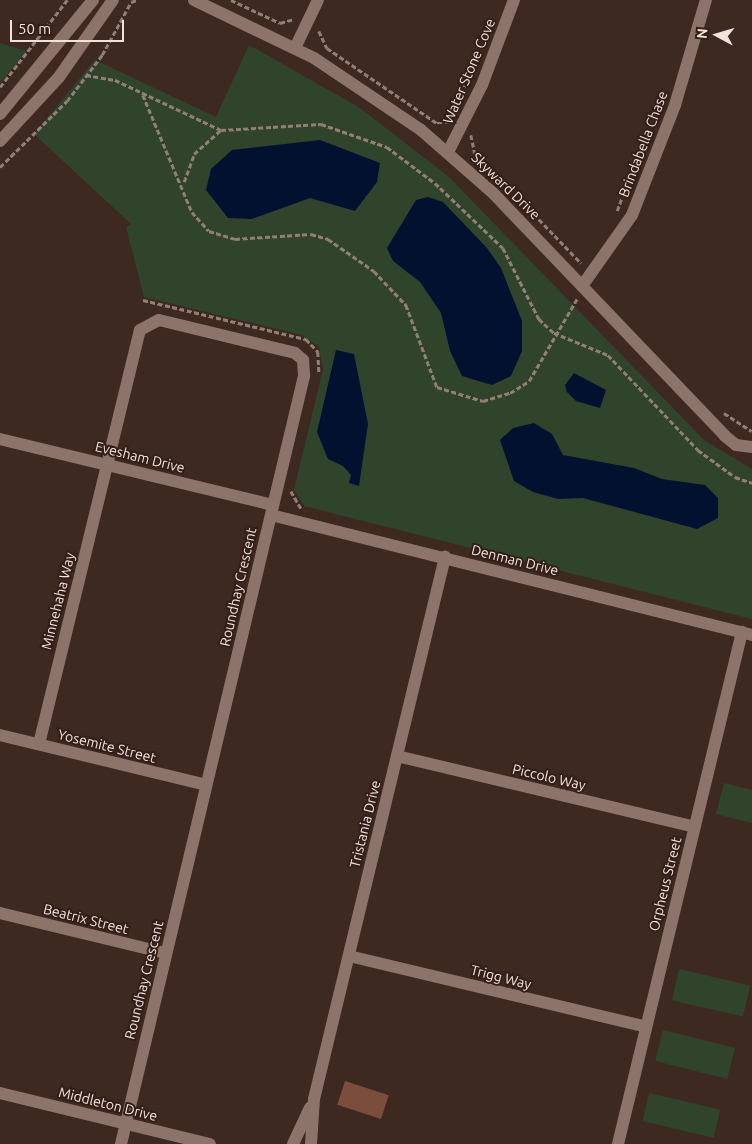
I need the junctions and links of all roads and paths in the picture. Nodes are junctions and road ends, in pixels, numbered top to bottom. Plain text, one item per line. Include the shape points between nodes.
1 (67, 0) edge
2 (93, 0) edge
3 (113, 0) edge
4 (137, 0) edge
5 (194, 0) edge
6 (318, 0) edge
7 (514, 0) edge
8 (706, 0) edge
9 (295, 48) junction
10 (475, 61) dead end
11 (86, 75) junction
12 (0, 87) edge
13 (143, 94) junction
14 (460, 96) dead end
15 (0, 114) edge
16 (452, 114) dead end
17 (448, 122) dead end
18 (221, 130) junction
19 (0, 141) edge
20 (448, 152) junction
21 (0, 167) edge
22 (183, 184) junction
23 (624, 193) dead end
24 (614, 216) dead end
25 (587, 256) dead end
26 (592, 273) junction
27 (582, 286) junction
28 (142, 300) dead end
29 (554, 333) junction
30 (318, 378) dead end
31 (717, 407) dead end
32 (752, 431) edge
33 (0, 439) edge
34 (752, 447) edge
35 (106, 464) junction
36 (293, 481) dead end
37 (752, 483) edge
38 (272, 510) junction
39 (311, 511) dead end
40 (445, 558) junction
41 (747, 633) edge
42 (0, 735) edge
43 (38, 744) junction
44 (397, 756) junction
45 (206, 785) junction
46 (694, 827) junction
47 (0, 914) edge
48 (165, 953) junction
49 (349, 956) junction
50 (646, 1027) junction
51 (0, 1093) edge
52 (314, 1098) junction
53 (126, 1124) junction
54 (121, 1144) edge
55 (210, 1144) edge
56 (293, 1144) edge
57 (311, 1144) edge
58 (618, 1144) edge

1 - 12 path
2 - 15 street
3 - 19 street via 59,77
4 - 11 path via 131,2
5 - 9 street, Skyward Drive
6 - 9 street
7 - 20 street, Water Stone Cove via 482,85
8 - 26 street, Brindabella Chase via 675,105 632,215
9 - 20 street, Skyward Drive via 385,103
10 - 14 path
11 - 13 path via 115,80
11 - 21 path
13 - 18 path
13 - 22 path
16 - 17 path
18 - 22 path via 194,154
18 - 29 path via 321,124 388,147 435,183 503,248 539,319
20 - 27 street, Skyward Drive
22 - 29 path via 192,212 209,232 235,240 311,234 328,239 374,271 406,305 437,387 483,400 510,393 529,381
23 - 24 path
25 - 26 path via 581,263
26 - 27 street, Brindabella Chase
27 - 29 path
27 - 34 street, Skyward Drive via 725,436 736,445
28 - 30 path via 306,339 318,352
29 - 37 path via 608,355 698,450 735,477
31 - 32 path
33 - 35 street, Evesham Drive
35 - 38 street, Evesham Drive
35 - 38 street, Roundhay Crescent via 140,330 154,320 290,351 303,360 304,376
35 - 43 street, Minnehaha Way
36 - 39 path via 291,490 302,508
38 - 40 street, Denman Drive
38 - 45 street, Roundhay Crescent
40 - 41 street, Denman Drive
40 - 44 street, Tristania Drive
41 - 46 street, Orpheus Street
42 - 43 street, Yosemite Street
43 - 45 street, Yosemite Street
44 - 46 street, Piccolo Way
44 - 49 street, Tristania Drive
45 - 48 street, Roundhay Crescent
46 - 50 street, Orpheus Street
47 - 48 street, Beatrix Street
48 - 53 street, Roundhay Crescent
49 - 50 street, Trigg Way
49 - 52 street, Tristania Drive
50 - 58 street, Orpheus Street
51 - 53 street, Middleton Drive
52 - 56 street, Tristania Drive
52 - 57 street, Tristania Drive
53 - 54 street, Roundhay Crescent
53 - 55 street, Middleton Drive

